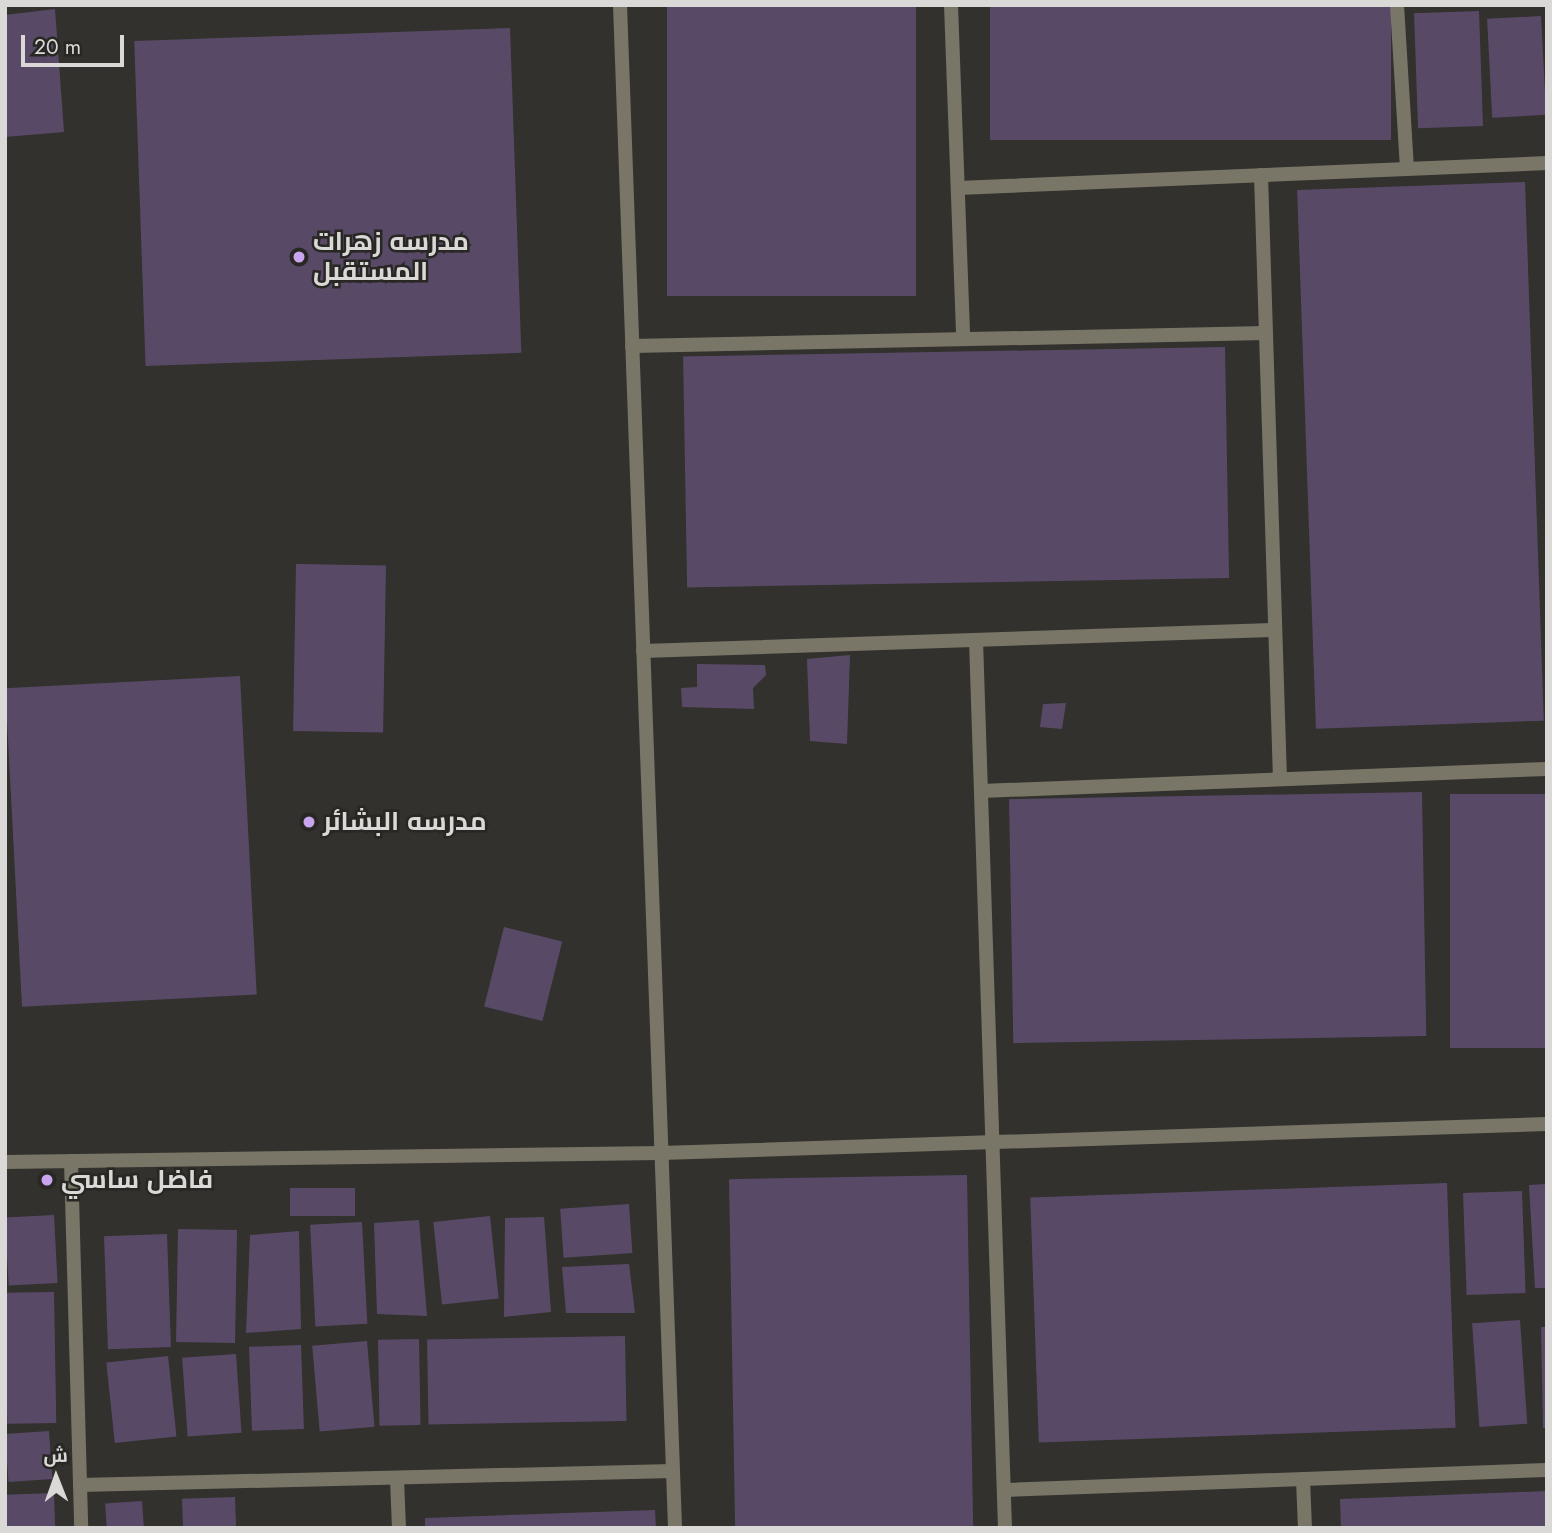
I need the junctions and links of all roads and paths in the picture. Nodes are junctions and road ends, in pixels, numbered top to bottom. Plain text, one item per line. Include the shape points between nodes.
1 (620, 5) edge
2 (950, 5) edge
3 (1398, 5) edge
4 (1547, 163) edge
5 (1407, 169) junction
6 (1261, 175) junction
7 (958, 188) junction
8 (1266, 333) junction
9 (963, 339) junction
10 (632, 346) junction
11 (1273, 630) junction
12 (976, 640) junction
13 (643, 651) junction
14 (1547, 769) edge
15 (1280, 779) junction
16 (981, 791) junction
17 (1547, 1124) edge
18 (992, 1139) junction
19 (661, 1153) junction
20 (71, 1161) junction
21 (5, 1162) edge
22 (1547, 1470) edge
23 (673, 1471) junction
24 (397, 1479) junction
25 (1304, 1479) junction
26 (80, 1485) junction
27 (1004, 1490) junction
28 (81, 1528) edge
29 (399, 1528) edge
30 (675, 1528) edge
31 (1005, 1528) edge
32 (1305, 1528) edge

1 - 10 street
2 - 7 street
3 - 5 street
4 - 5 street
5 - 6 street
6 - 7 street
6 - 8 street
7 - 9 street
8 - 9 street
8 - 11 street
9 - 10 street
10 - 13 street
11 - 12 street
11 - 15 street
12 - 13 street
12 - 16 street
13 - 19 street
14 - 15 street
15 - 16 street
16 - 18 street
17 - 18 street
18 - 19 street
18 - 27 street
19 - 20 street
19 - 23 street
20 - 21 street
20 - 26 street
22 - 25 street
23 - 24 street
23 - 30 street
24 - 26 street
24 - 29 street
25 - 27 street
25 - 32 street
26 - 28 street
27 - 31 street

